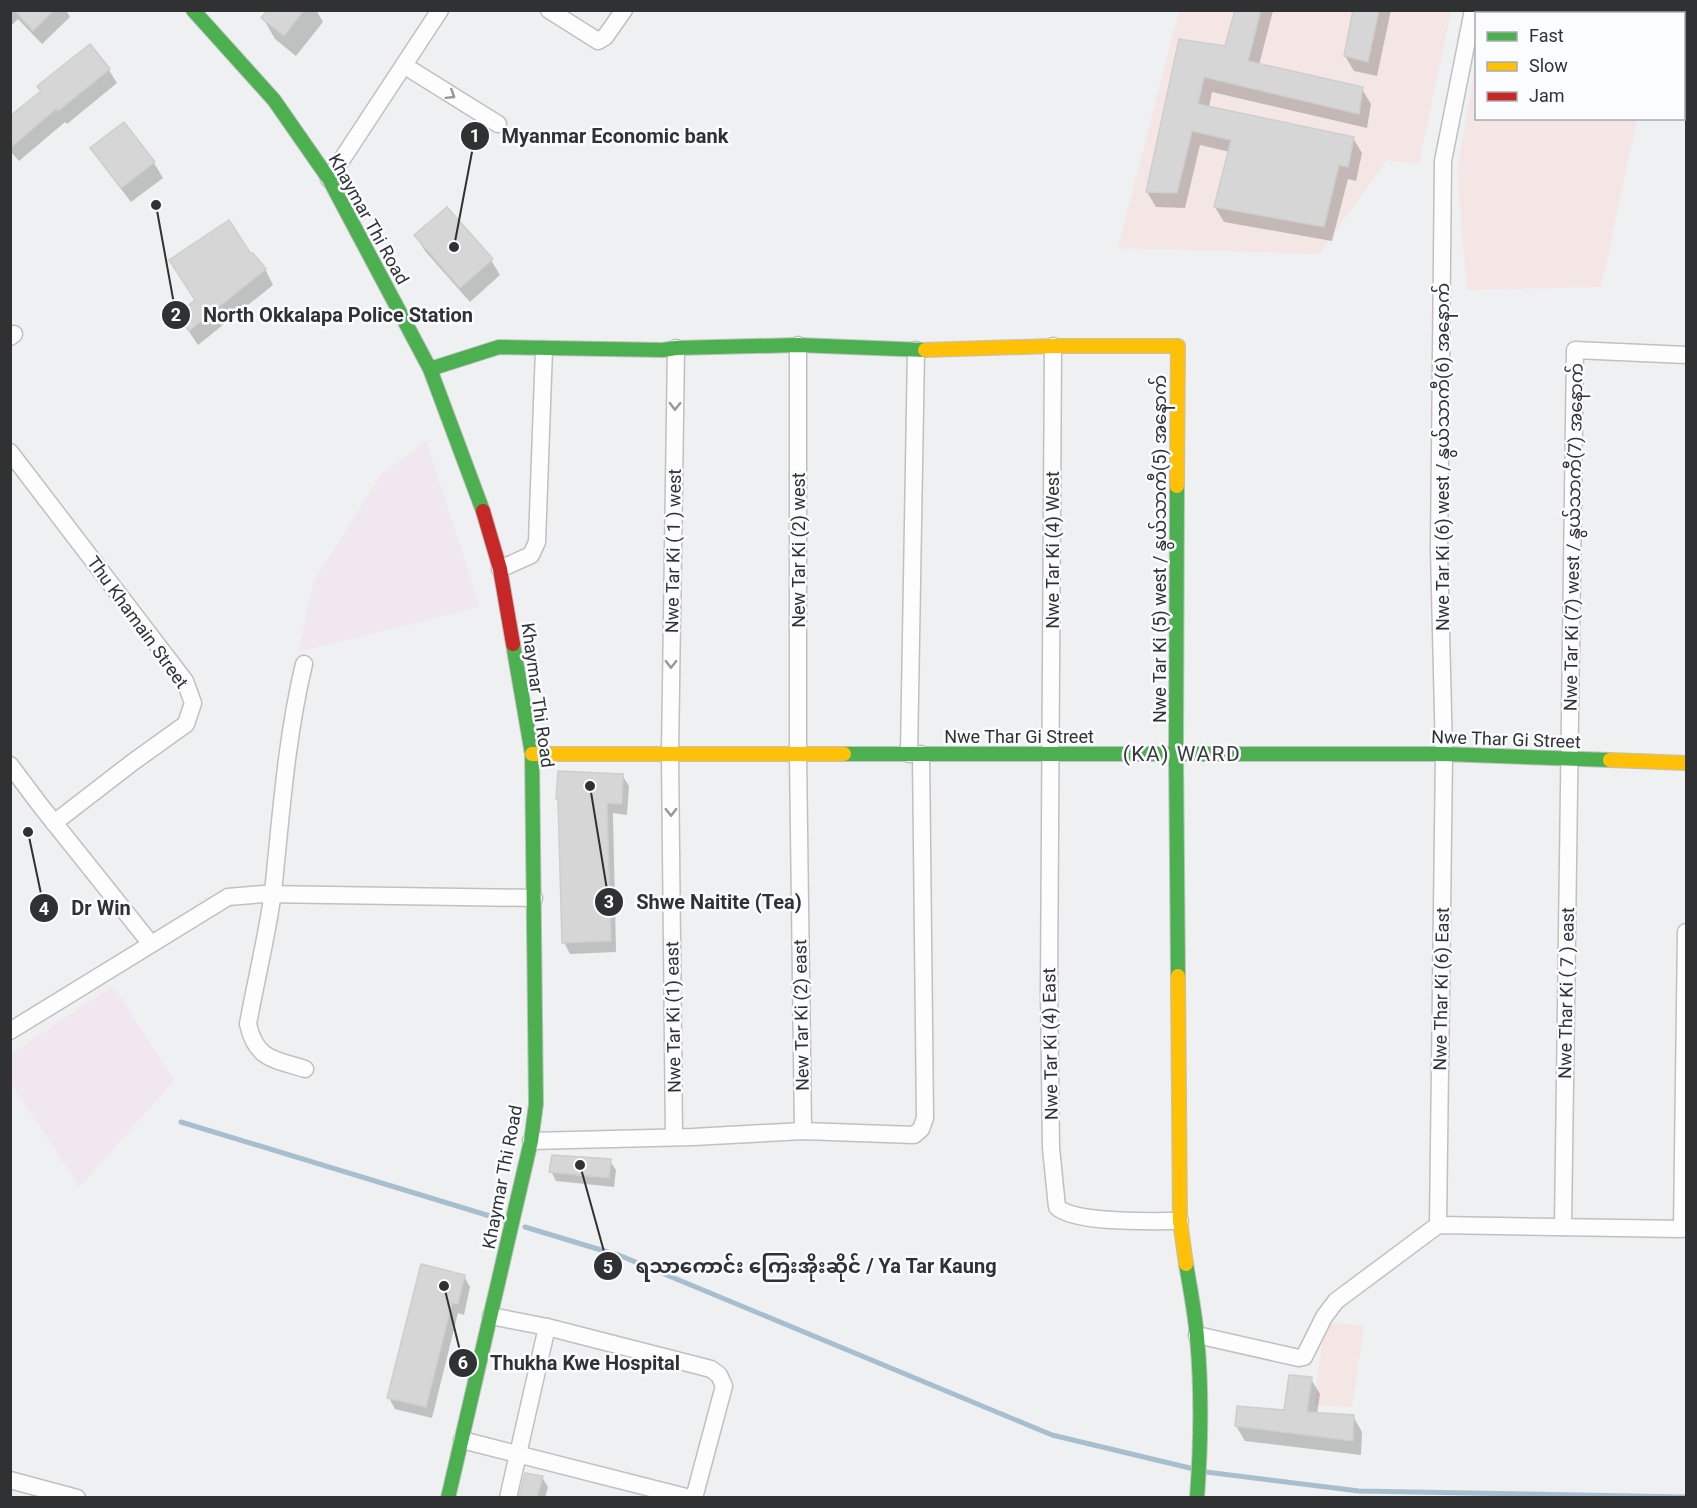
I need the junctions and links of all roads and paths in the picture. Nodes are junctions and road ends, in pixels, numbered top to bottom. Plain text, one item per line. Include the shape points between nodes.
1 (193, 10) edge
2 (440, 10) edge
3 (549, 10) edge
4 (624, 10) edge
5 (1473, 10) edge
6 (405, 66) junction
7 (498, 124) dead end
8 (329, 179) junction
9 (798, 345) junction
10 (1053, 346) junction
11 (676, 348) junction
12 (544, 349) junction
13 (916, 351) junction
14 (1686, 355) edge
15 (430, 369) junction
16 (10, 452) edge
17 (500, 568) junction
18 (304, 664) dead end
19 (1176, 753) junction
20 (532, 754) junction
21 (670, 754) junction
22 (798, 754) junction
23 (915, 754) junction
24 (1051, 754) junction
25 (1444, 754) junction
26 (1569, 759) junction
27 (1686, 763) edge
28 (10, 765) edge
29 (54, 823) junction
30 (268, 894) junction
31 (534, 898) junction
32 (1686, 932) edge
33 (151, 944) junction
34 (10, 1031) edge
35 (305, 1069) dead end
36 (802, 1131) junction
37 (674, 1137) junction
38 (531, 1141) junction
39 (1180, 1221) junction
40 (1438, 1225) junction
41 (1563, 1227) junction
42 (491, 1316) junction
43 (547, 1327) junction
44 (1197, 1335) junction
45 (462, 1440) junction
46 (518, 1455) junction
47 (10, 1480) edge
48 (1198, 1491) edge
49 (77, 1497) edge
50 (448, 1497) edge
51 (508, 1497) edge
52 (692, 1497) edge

1 - 8 street, Khaymar Thi Road via 274,100
2 - 6 street
3 - 4 street via 598,41 605,38
5 - 25 street, Nwe Tar Ki (6) west / နွယ်သာကီ(6) အနောက် via 1443,161 1439,550
6 -> 7 street
6 - 8 street
8 - 15 street, Khaymar Thi Road
9 - 11 street
9 - 13 street
9 - 22 street, New Tar Ki (2) west
10 - 13 street
10 - 19 street, Nwe Tar Ki (5) west / နွယ်သာကီ(5) အနောက် via 1178,346
10 - 24 street, Nwe Tar Ki (4) West
11 - 12 street
11 -> 21 street, Nwe Tar Ki ( 1 ) west
12 - 15 street via 499,347
12 - 17 street via 537,542 531,555
13 - 23 street
14 - 26 street, Nwe Tar Ki (7) west / နွယ်သာကီ(7) အနောက် via 1575,350
15 - 17 street, Khaymar Thi Road via 479,495
16 - 29 street, Thu Khamain Street via 185,681 193,703 186,724
17 - 20 street, Khaymar Thi Road
18 - 30 street
19 - 24 street, Nwe Thar Gi Street
19 - 25 street, Nwe Thar Gi Street
19 - 39 street, Nwe Tar Ki (5) west / နွယ်သာကီ(5) အနောက်
20 - 21 street, Nwe Thar Gi Street
20 - 31 street, Khaymar Thi Road
21 - 22 street, Nwe Thar Gi Street
21 -> 37 street, Nwe Tar Ki (1) east
22 - 23 street, Nwe Thar Gi Street
22 - 36 street, New Tar Ki (2) east
23 - 24 street, Nwe Thar Gi Street
23 - 36 street via 925,1118 914,1135
24 - 39 street, Nwe Tar Ki (4) East via 1051,1148 1057,1207 1067,1214 1126,1221
25 - 26 street, Nwe Thar Gi Street
25 - 40 street, Nwe Thar Ki (6) East
26 - 27 street, Nwe Thar Gi Street
26 - 41 street, Nwe Thar Ki ( 7 ) east
28 - 29 street
29 - 33 street
30 - 31 street
30 - 33 street via 228,897
30 - 35 street via 248,1024 251,1038 265,1056
31 - 38 street, Khaymar Thi Road via 536,1104
32 - 41 street via 1682,1229
33 - 34 street
36 - 37 street
37 - 38 street
38 - 42 street, Khaymar Thi Road
39 - 44 street, Nwe Tar Ki (5) west / နွယ်သာကီ(5) အနောက်
40 - 41 street
40 - 44 street via 1336,1301 1304,1357
42 - 43 street
42 - 45 street, Khaymar Thi Road
43 - 46 street
43 - 52 street via 711,1369 719,1375 723,1386
44 - 48 street, Nwe Tar Ki (5) west / နွယ်သာကီ(5) အနောက် via 1201,1446
45 - 46 street
45 - 50 street, Khaymar Thi Road
46 - 51 street
46 - 52 street
47 - 49 street

